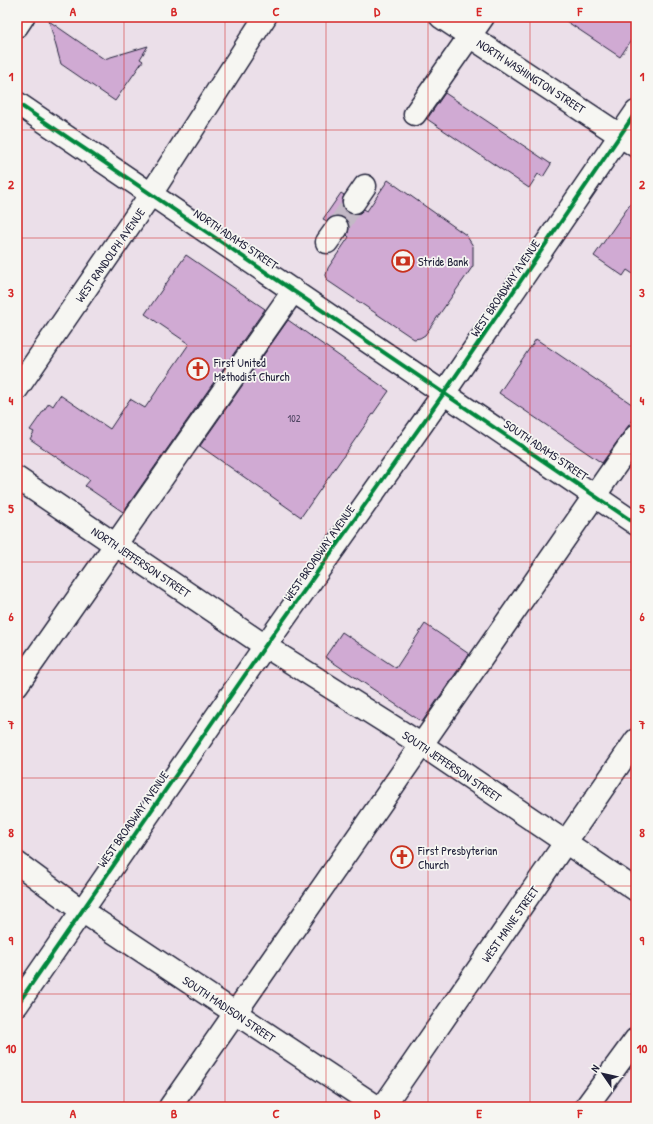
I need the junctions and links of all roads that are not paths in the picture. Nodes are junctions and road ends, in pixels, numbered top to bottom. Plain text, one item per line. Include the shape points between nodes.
1 (24, 17) edge
2 (265, 17) edge
3 (441, 17) edge
4 (483, 17) edge
5 (17, 26) edge
6 (470, 36) junction
7 (17, 102) edge
8 (636, 112) edge
9 (414, 114) dead end
10 (628, 141) edge
11 (151, 194) junction
12 (294, 290) junction
13 (17, 389) edge
14 (444, 393) junction
15 (636, 436) edge
16 (17, 478) edge
17 (595, 496) junction
18 (636, 524) edge
19 (116, 544) junction
20 (265, 646) junction
21 (17, 685) edge
22 (636, 740) edge
23 (422, 745) junction
24 (566, 843) junction
25 (17, 863) edge
26 (636, 890) edge
27 (82, 911) junction
28 (17, 1005) edge
29 (235, 1013) junction
30 (636, 1039) edge
31 (170, 1107) edge
32 (377, 1107) edge
33 (383, 1107) edge
34 (586, 1107) edge

1 - 5 street
2 - 11 street, WEST RANDOLPH AVENUE
3 - 6 street, NORTH WASHINGTON STREET
4 - 6 street
6 - 9 street
6 - 10 street, NORTH WASHINGTON STREET
7 - 11 street, NORTH ADAMS STREET
8 - 10 street, WEST BROADWAY AVENUE
10 - 14 street, WEST BROADWAY AVENUE
11 - 12 street, NORTH ADAMS STREET
11 - 13 street, WEST RANDOLPH AVENUE
12 - 14 street, NORTH ADAMS STREET
12 - 19 street
14 - 17 street, SOUTH ADAMS STREET
14 - 20 street, WEST BROADWAY AVENUE
15 - 17 street
16 - 19 street, NORTH JEFFERSON STREET
17 - 18 street, SOUTH ADAMS STREET
17 - 23 street
19 - 20 street, NORTH JEFFERSON STREET
19 - 21 street
20 - 23 street, SOUTH JEFFERSON STREET
20 - 27 street, WEST BROADWAY AVENUE
22 - 24 street, WEST MAINE STREET
23 - 24 street, SOUTH JEFFERSON STREET
23 - 29 street
24 - 26 street, SOUTH JEFFERSON STREET
24 - 33 street, WEST MAINE STREET
25 - 27 street, SOUTH MADISON STREET
27 - 28 street, WEST BROADWAY AVENUE
27 - 29 street, SOUTH MADISON STREET
29 - 31 street
29 - 32 street, SOUTH MADISON STREET
30 - 34 street

